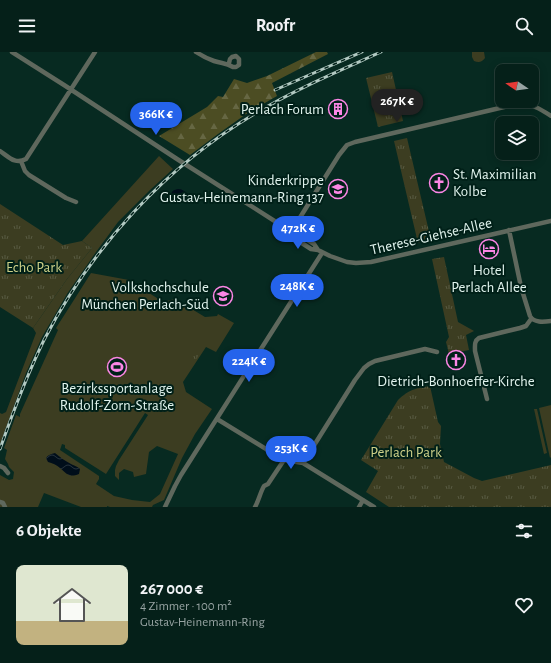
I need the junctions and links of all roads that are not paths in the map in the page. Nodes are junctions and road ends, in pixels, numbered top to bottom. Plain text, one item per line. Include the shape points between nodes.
1 (12, 52) edge
2 (95, 52) edge
3 (196, 52) edge
4 (229, 63) dead end
5 (71, 89) junction
6 (551, 116) edge
7 (0, 151) edge
8 (21, 161) junction
9 (76, 202) dead end
10 (551, 220) edge
11 (509, 230) junction
12 (291, 232) junction
13 (320, 251) junction
14 (532, 319) junction
15 (551, 321) edge
16 (437, 352) dead end
17 (487, 399) dead end
18 (217, 419) junction
19 (284, 460) junction
20 (303, 463) junction
21 (0, 466) edge
22 (8, 473) dead end
23 (363, 500) junction
24 (0, 502) edge
25 (5, 507) edge
26 (165, 507) edge
27 (255, 507) edge
28 (359, 507) edge
29 (374, 507) edge

1 - 5 street, Therese-Giehse-Allee
2 - 5 street
3 - 4 street via 214,61
5 - 8 street via 26,159
5 - 12 street, Therese-Giehse-Allee
6 - 12 street via 528,104 517,104 347,145
7 - 8 street via 16,161
8 - 9 street via 29,175
10 - 11 street, Therese-Giehse-Allee
11 - 13 street, Therese-Giehse-Allee via 363,263 341,260
11 - 14 street via 528,313
12 - 13 street, Therese-Giehse-Allee via 294,238 311,249
13 - 18 street
14 - 15 street
14 - 17 street via 526,326 479,338 475,342
16 - 20 street via 425,350 375,361 364,368
18 - 19 street
18 - 26 street via 181,475
19 - 20 street
19 - 27 street via 264,486
20 - 23 street
21 - 22 street
23 - 28 street
23 - 29 street
24 - 25 street

